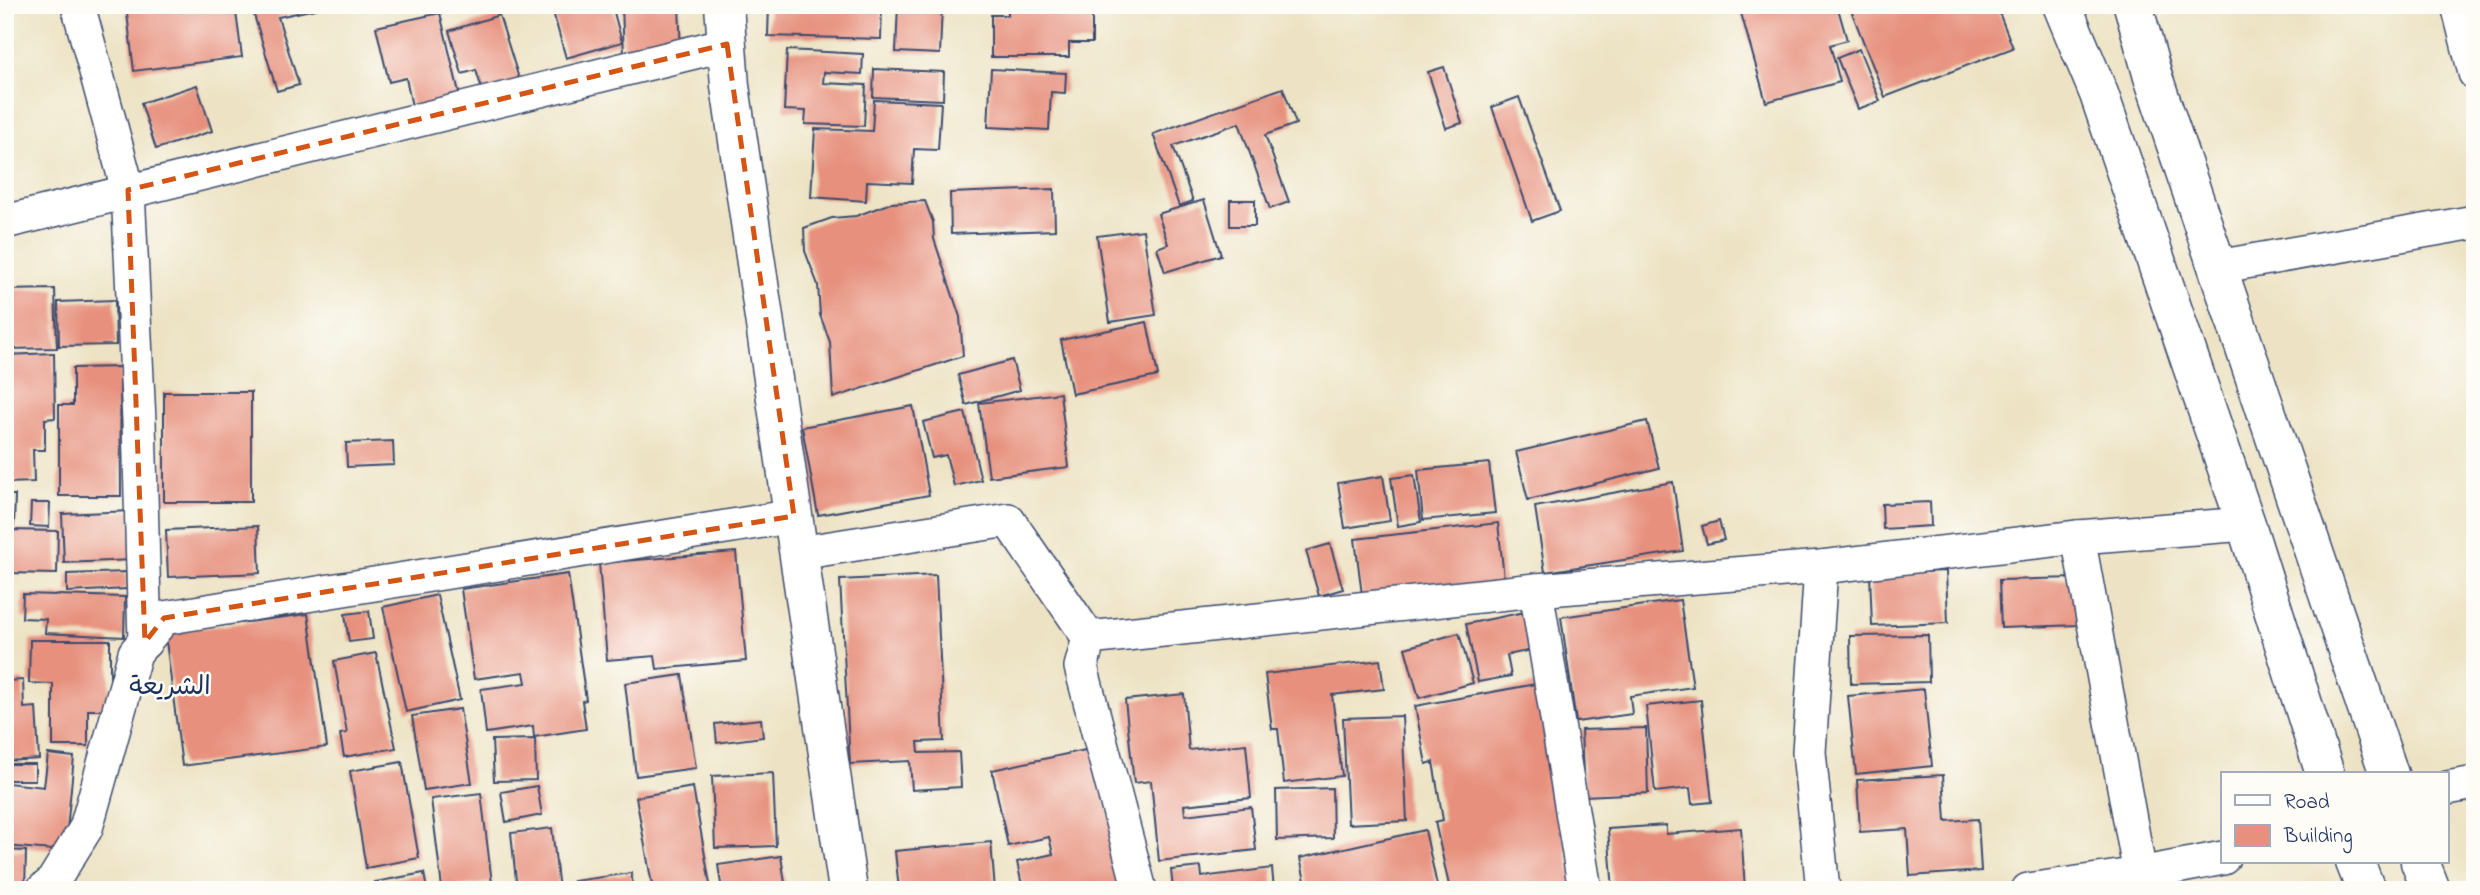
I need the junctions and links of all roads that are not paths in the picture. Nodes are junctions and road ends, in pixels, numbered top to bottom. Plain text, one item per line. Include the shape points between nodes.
1 (78, 5) edge
2 (724, 5) edge
3 (2062, 5) edge
4 (2133, 5) edge
5 (2458, 5) edge
6 (727, 44) junction
7 (2475, 73) edge
8 (128, 190) junction
9 (5, 222) edge
10 (2475, 222) edge
11 (2217, 267) junction
12 (794, 516) junction
13 (2246, 524) junction
14 (2078, 537) junction
15 (799, 553) junction
16 (1821, 567) junction
17 (1536, 590) junction
18 (1089, 638) junction
19 (145, 642) junction
20 (2324, 772) edge
21 (2388, 772) edge
22 (2475, 783) edge
23 (2448, 788) edge
24 (2221, 858) edge
25 (2356, 864) edge
26 (2421, 864) edge
27 (2140, 874) junction
28 (54, 887) edge
29 (848, 890) edge
30 (1140, 890) edge
31 (1585, 890) edge
32 (1823, 890) edge
33 (2028, 890) edge
34 (2366, 890) edge
35 (2431, 890) edge

1 - 8 street
2 - 6 street
3 - 13 street via 2099,94
4 - 11 street
5 - 7 street
6 - 8 street
6 - 12 street
8 - 9 street
8 - 19 street
10 - 11 street
11 - 21 street
12 - 15 street
12 - 19 street via 164,618
13 - 14 street
13 - 20 street
14 - 16 street
14 - 27 street
15 - 18 street via 1008,520
15 - 29 street
16 - 17 street
16 - 32 street via 1809,752
17 - 18 street
17 - 31 street
18 - 30 street via 1081,667
19 - 28 street via 135,653 86,828
22 - 23 street
24 - 27 street
25 - 34 street
26 - 35 street
27 - 33 street

